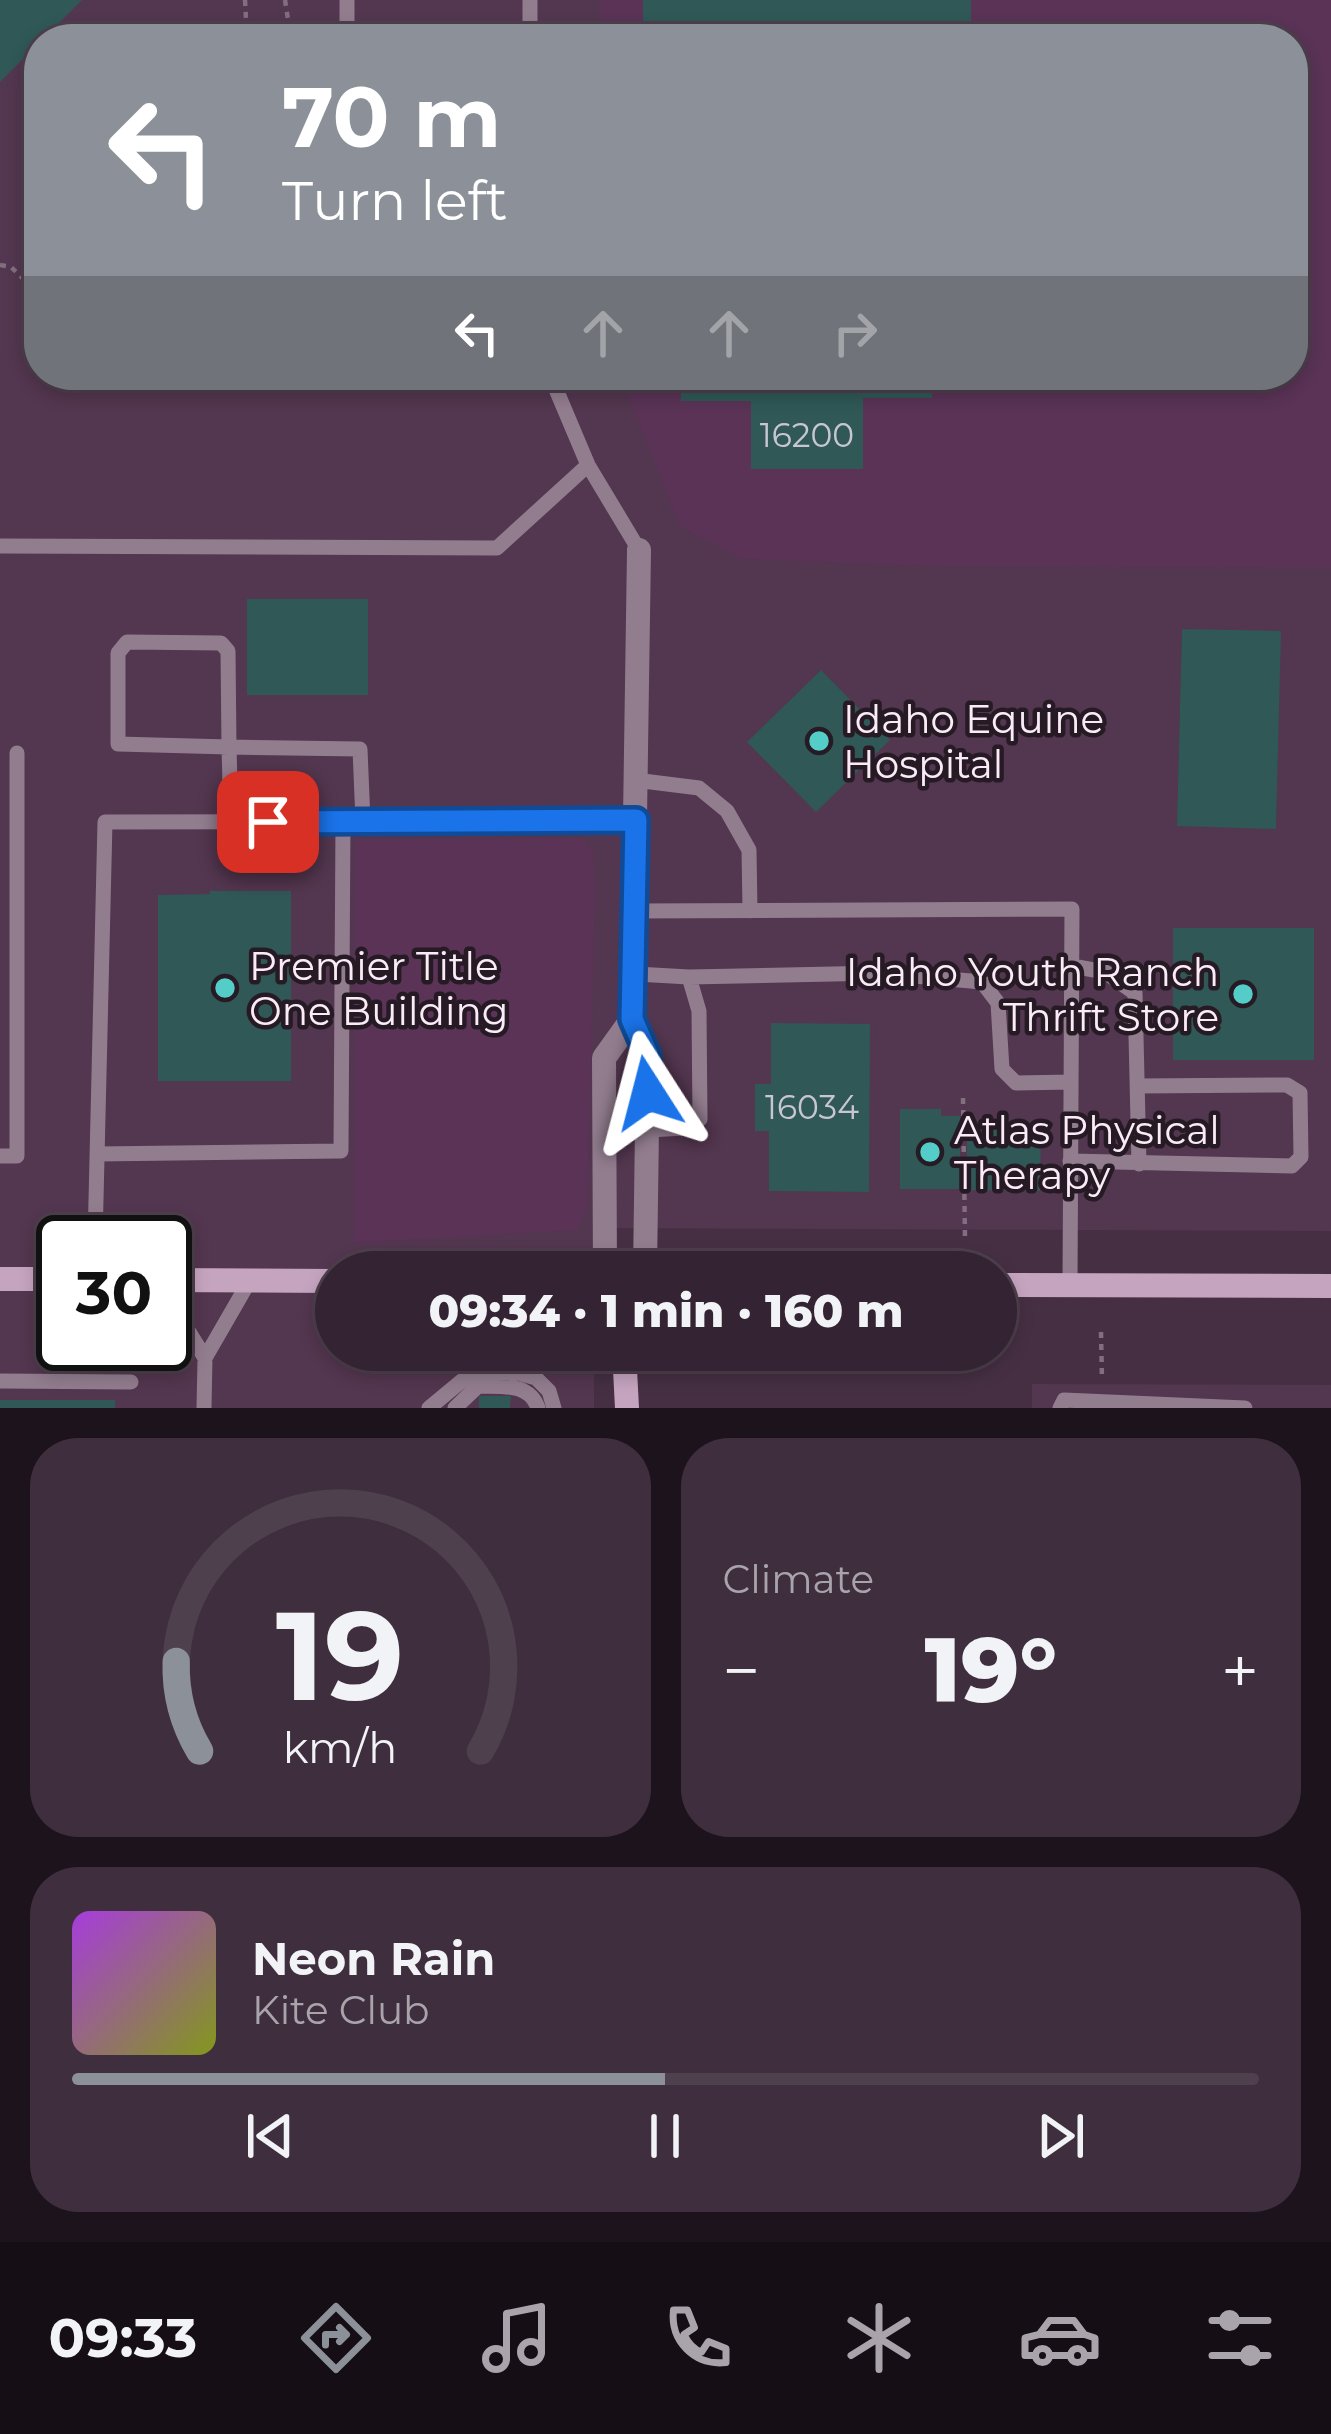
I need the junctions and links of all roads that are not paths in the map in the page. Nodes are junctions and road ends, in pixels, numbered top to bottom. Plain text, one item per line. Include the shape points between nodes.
1 (556, 390) edge
2 (588, 465) junction
3 (0, 546) edge
4 (639, 550) joint
5 (229, 747) junction
6 (17, 753) dead end
7 (635, 780) junction
8 (636, 820) junction
9 (344, 821) junction
10 (363, 821) junction
11 (231, 822) junction
12 (635, 911) junction
13 (750, 911) junction
14 (9, 920) edge
15 (1072, 966) junction
16 (636, 974) junction
17 (689, 977) junction
18 (632, 1019) junction
19 (1071, 1082) junction
20 (1138, 1086) junction
21 (648, 1130) junction
22 (97, 1154) junction
23 (0, 1156) edge
24 (1070, 1161) junction
25 (1138, 1164) junction
26 (96, 1215) edge
27 (605, 1251) edge
28 (645, 1251) edge
29 (0, 1279) edge
30 (36, 1279) edge
31 (192, 1280) edge
32 (250, 1280) junction
33 (315, 1281) edge
34 (1017, 1285) edge
35 (1070, 1286) junction
36 (1331, 1286) edge
37 (192, 1337) edge
38 (205, 1358) junction
39 (625, 1371) edge
40 (0, 1381) edge
41 (131, 1382) dead end
42 (204, 1408) edge
43 (429, 1408) edge
44 (455, 1408) edge
45 (538, 1408) edge
46 (554, 1408) edge
47 (627, 1408) edge
48 (1060, 1408) edge
49 (1245, 1408) edge

1 - 2 lane
2 - 3 lane via 497,548
2 - 4 lane
4 - 7 street
5 - 5 lane via 225,646 135,640 121,647 118,744
5 - 10 lane via 361,748
5 - 11 lane
6 - 14 lane
7 - 8 street
7 - 13 lane via 699,788 727,811 748,850
8 - 10 lane
8 - 12 street
9 - 10 lane
9 - 11 lane
9 - 22 lane via 341,1151
11 - 22 lane via 105,822
12 - 13 lane
12 - 16 street
13 - 15 lane via 1072,909
14 - 23 lane via 17,1156
15 - 19 lane
15 - 20 lane via 1105,971 1135,993
16 - 17 lane
16 - 18 street
17 - 19 lane via 880,973 982,982 998,1003 1002,1069 1016,1083
17 - 21 lane via 699,1011 700,1118 685,1129
18 - 21 street via 648,1056
18 - 27 street via 604,1058
19 - 24 lane
20 - 25 lane
20 - 25 lane via 1287,1085 1300,1093 1300,1157 1292,1166
21 - 28 street
22 - 26 lane
24 - 25 lane
24 - 35 lane
29 - 30 main road
31 - 32 main road
32 - 33 main road
32 - 38 lane
34 - 35 main road
35 - 36 main road
37 - 38 lane
38 - 42 lane
39 - 47 main road
40 - 41 lane
43 - 46 lane via 470,1375 518,1372 549,1391
44 - 45 lane via 478,1386 518,1387
48 - 49 lane via 1064,1400

